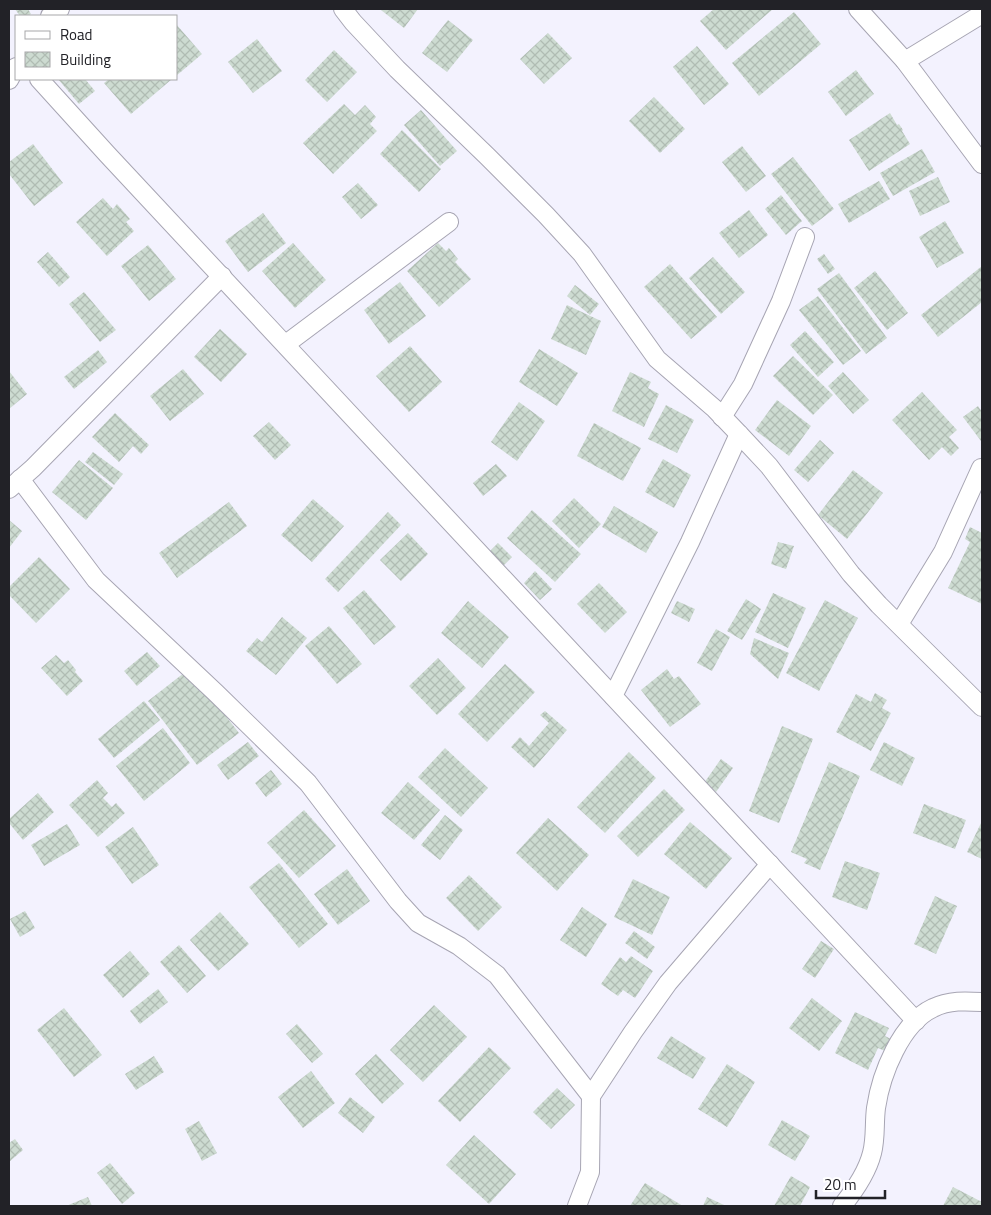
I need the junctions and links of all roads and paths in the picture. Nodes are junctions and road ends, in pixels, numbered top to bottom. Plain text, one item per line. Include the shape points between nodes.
1 (343, 9) edge
2 (858, 9) edge
3 (982, 14) edge
4 (905, 61) junction
5 (15, 68) edge
6 (9, 80) edge
7 (40, 80) edge
8 (982, 164) edge
9 (449, 222) dead end
10 (805, 237) dead end
11 (222, 276) junction
12 (286, 344) junction
13 (722, 417) junction
14 (739, 434) junction
15 (981, 468) edge
16 (15, 484) edge
17 (899, 624) junction
18 (613, 696) junction
19 (982, 707) edge
20 (770, 864) junction
21 (982, 1002) edge
22 (916, 1020) junction
23 (591, 1096) junction
24 (577, 1206) edge
25 (842, 1206) edge

1 - 13 street via 397,69 546,215 582,254 657,359
2 - 4 street
3 - 4 street
4 - 8 street
5 - 6 street
7 - 11 street
9 - 12 street
10 - 13 street via 781,301 743,384
11 - 12 street
11 - 16 street
12 - 18 street
13 - 14 street
14 - 17 street via 769,466 851,574
14 - 18 street via 690,542
15 - 17 street via 942,552
16 - 23 street via 96,580 308,783 418,923 459,946 496,975
17 - 19 street
18 - 20 street
20 - 22 street
20 - 23 street via 668,983
21 - 22 street via 955,1001 933,1008
22 - 25 street via 901,1039 888,1065 876,1108 872,1153 865,1173
23 - 24 street via 590,1172

